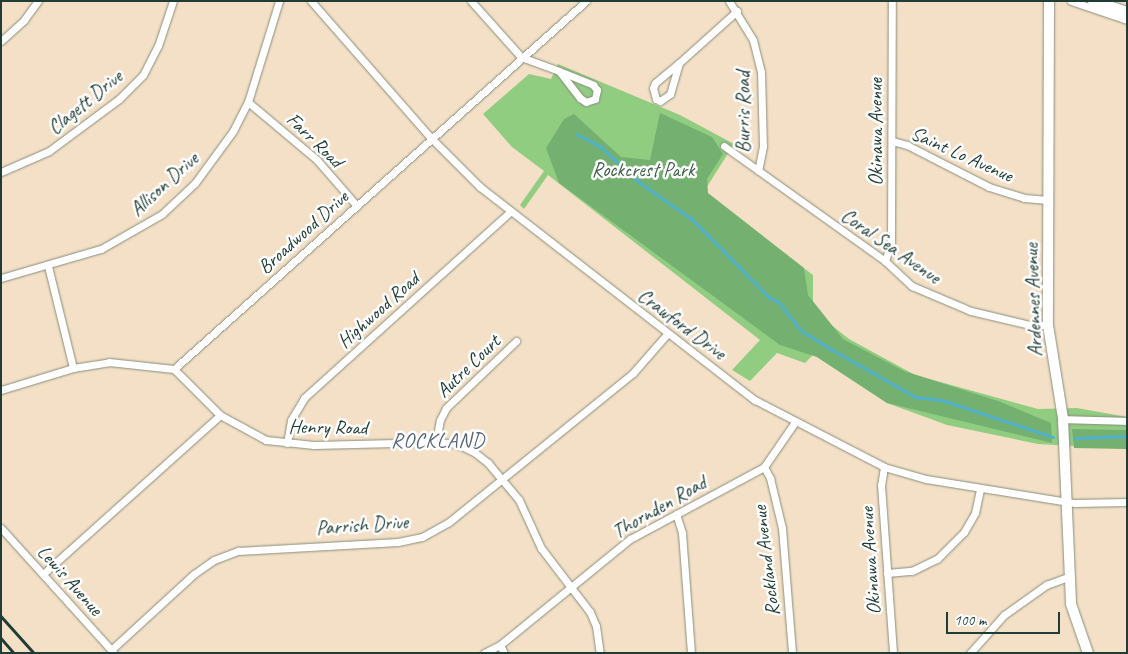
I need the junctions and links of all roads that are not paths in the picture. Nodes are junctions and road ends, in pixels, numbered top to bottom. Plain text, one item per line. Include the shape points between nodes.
1 (38, 1) edge
2 (173, 1) edge
3 (278, 1) edge
4 (311, 1) edge
5 (470, 1) edge
6 (586, 1) edge
7 (728, 1) edge
8 (892, 1) edge
9 (1049, 1) edge
10 (1071, 1) edge
11 (1093, 1) edge
12 (737, 11) junction
13 (1127, 12) edge
14 (1127, 20) edge
15 (1, 41) edge
16 (521, 57) junction
17 (679, 63) junction
18 (559, 72) junction
19 (248, 102) junction
20 (432, 139) junction
21 (892, 141) junction
22 (724, 146) dead end
23 (758, 171) junction
24 (1, 172) edge
25 (1048, 200) junction
26 (357, 206) junction
27 (510, 212) junction
28 (885, 261) junction
29 (48, 266) junction
30 (1, 278) edge
31 (1048, 325) junction
32 (667, 334) junction
33 (516, 341) dead end
34 (73, 368) junction
35 (174, 369) junction
36 (1, 390) edge
37 (220, 415) junction
38 (1063, 419) junction
39 (1127, 421) edge
40 (795, 422) junction
41 (436, 442) junction
42 (287, 443) junction
43 (764, 467) junction
44 (884, 467) junction
45 (502, 479) junction
46 (980, 489) junction
47 (1065, 501) junction
48 (1127, 502) edge
49 (676, 514) junction
50 (1, 528) edge
51 (887, 573) junction
52 (42, 574) junction
53 (1068, 577) junction
54 (572, 586) junction
55 (500, 645) junction
56 (112, 651) edge
57 (484, 653) edge
58 (504, 653) edge
59 (600, 653) edge
60 (690, 653) edge
61 (792, 653) edge
62 (893, 653) edge
63 (970, 653) edge
64 (1088, 653) edge

1 - 15 street via 24,20
2 - 24 street, Clagett Drive via 158,46 143,75 120,99 48,151
3 - 19 street, Allison Drive
4 - 20 street, Crawford Drive
5 - 16 street
6 - 16 street, Broadwood Drive
7 - 12 street, Burris Road
8 - 21 street, Okinawa Avenue
9 - 25 street, Ardennes Avenue
10 - 14 street
11 - 13 main road
12 - 17 street
12 - 23 street, Burris Road via 753,40 761,72 763,146
16 - 18 street
16 - 20 street, Broadwood Drive
17 - 17 street via 670,94 660,101 656,99 655,84
18 - 18 street via 593,85 597,90 595,98 586,102 580,98
19 - 26 street, Farr Road via 317,160
19 - 29 street, Allison Drive via 216,158 196,183 162,214 101,249
20 - 26 street, Broadwood Drive
20 - 27 street, Crawford Drive
21 - 25 street, Saint Lo Avenue via 907,145 989,187 1024,198
21 - 28 street, Okinawa Avenue via 891,243
22 - 23 street, Coral Sea Avenue
23 - 28 street, Coral Sea Avenue
25 - 31 street, Ardennes Avenue
26 - 35 street, Broadwood Drive
27 - 32 street, Crawford Drive
27 - 42 street, Highwood Road via 304,398 291,420
28 - 31 street, Coral Sea Avenue via 912,286 950,304 1030,325
29 - 30 street, Allison Drive
29 - 34 street
31 - 38 street, Ardennes Avenue
32 - 40 street, Crawford Drive via 755,400
32 - 45 street, Parrish Drive via 632,373
33 - 41 street, Autre Court via 446,408
34 - 35 street via 109,362
34 - 36 street
35 - 37 street, Henry Road
37 - 42 street, Henry Road via 255,436
37 - 52 street
38 - 39 street
38 - 47 street, Ardennes Avenue
40 - 43 street, Thornden Road
40 - 44 street, Crawford Drive
41 - 42 street, Henry Road
41 - 45 street, Henry Road via 457,444 474,452
43 - 49 street, Thornden Road
43 - 61 street, Rockland Avenue via 770,478 782,528
44 - 46 street, Crawford Drive
44 - 51 street, Okinawa Avenue via 881,485
45 - 54 street, Henry Road via 519,500 541,548
45 - 56 street, Parrish Drive via 449,522 422,536 398,542 256,547 214,560
46 - 47 street, Crawford Drive
46 - 51 street via 975,513 964,532 937,559 912,571
47 - 48 street, Crawford Drive
47 - 53 street, Ardennes Avenue
49 - 54 street, Thornden Road via 630,539
49 - 60 street via 682,533
50 - 52 street, Lewis Avenue
51 - 62 street, Okinawa Avenue
52 - 56 street, Lewis Avenue
53 - 63 street via 1046,585 1004,615
53 - 64 street, Ardennes Avenue via 1071,604
54 - 55 street, Thornden Road
54 - 59 street, Henry Road via 596,626
55 - 57 street, Thornden Road
55 - 58 street

